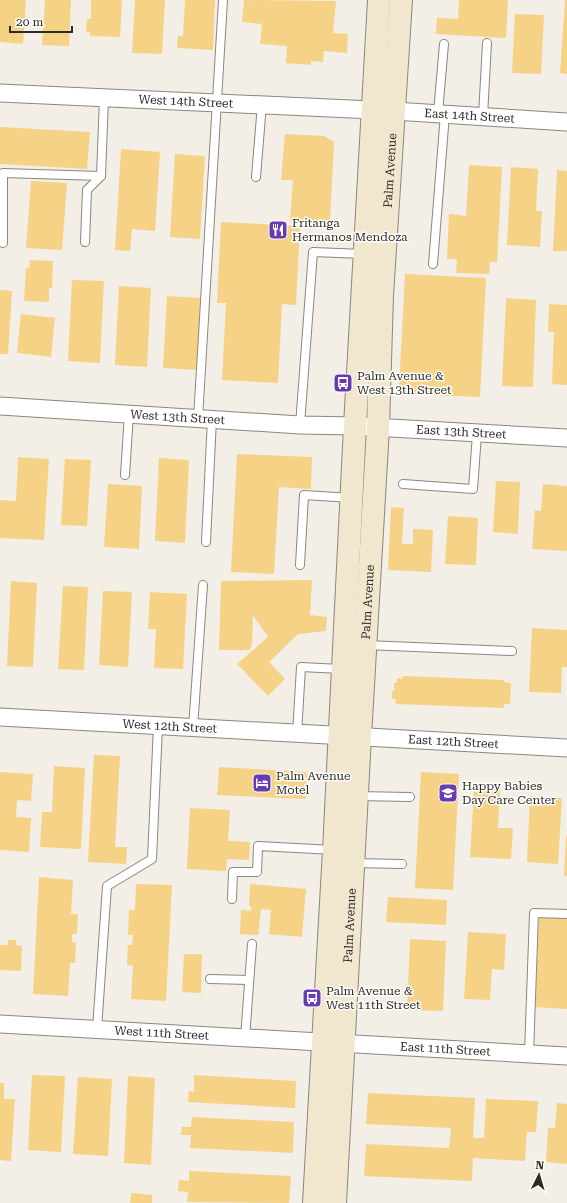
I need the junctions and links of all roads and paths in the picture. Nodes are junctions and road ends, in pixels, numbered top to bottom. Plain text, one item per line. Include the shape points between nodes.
1 (223, 0) edge
2 (379, 0) edge
3 (401, 0) edge
4 (487, 43) dead end
5 (444, 44) dead end
6 (0, 93) edge
7 (104, 98) junction
8 (217, 102) junction
9 (262, 104) junction
10 (373, 110) junction
11 (394, 111) junction
12 (441, 114) junction
13 (483, 116) junction
14 (567, 122) edge
15 (101, 176) junction
16 (256, 177) dead end
17 (85, 242) dead end
18 (3, 243) dead end
19 (365, 254) junction
20 (433, 264) dead end
21 (0, 406) edge
22 (129, 414) junction
23 (205, 419) junction
24 (300, 425) junction
25 (355, 426) junction
26 (378, 428) junction
27 (477, 434) junction
28 (567, 438) edge
29 (125, 475) dead end
30 (403, 484) dead end
31 (352, 498) junction
32 (206, 542) dead end
33 (300, 565) dead end
34 (203, 584) dead end
35 (365, 645) junction
36 (512, 650) dead end
37 (344, 669) junction
38 (0, 717) edge
39 (158, 726) junction
40 (194, 728) junction
41 (297, 734) junction
42 (350, 736) junction
43 (567, 748) edge
44 (356, 796) junction
45 (410, 797) dead end
46 (334, 850) junction
47 (352, 863) junction
48 (402, 864) dead end
49 (232, 899) dead end
50 (567, 914) edge
51 (252, 944) dead end
52 (210, 979) dead end
53 (249, 980) junction
54 (0, 1024) edge
55 (98, 1029) junction
56 (245, 1038) junction
57 (333, 1043) junction
58 (529, 1054) junction
59 (567, 1056) edge
60 (314, 1203) edge
61 (335, 1203) edge

1 - 8 lane
2 - 10 main road, Palm Avenue
3 - 11 main road, Palm Avenue
4 - 13 lane
5 - 12 lane
6 - 7 street, West 14th Street
7 - 8 street, West 14th Street
7 - 15 lane
8 - 9 street, West 14th Street
8 - 23 lane
9 - 10 street, West 14th Street
9 - 16 lane
10 - 11 street, East 14th Street
10 - 19 main road, Palm Avenue
11 - 12 street, East 14th Street
11 - 26 main road, Palm Avenue via 382,296
12 - 13 street, East 14th Street
12 - 20 lane
13 - 14 street, East 14th Street
15 - 17 lane via 87,190
15 - 18 lane via 3,173
19 - 24 lane via 313,252
19 - 25 main road, Palm Avenue
21 - 22 street, West 13th Street
22 - 23 street, West 13th Street
22 - 29 lane
23 - 24 street, West 13th Street
23 - 32 lane
24 - 25 street, West 13th Street
25 - 26 street, East 13th Street
25 - 31 main road, Palm Avenue
26 - 27 street, East 13th Street
26 - 35 main road, Palm Avenue
27 - 28 street, East 13th Street
27 - 30 lane via 473,489
31 - 33 lane via 304,495
31 - 37 main road, Palm Avenue
34 - 40 lane
35 - 36 lane
35 - 42 main road, Palm Avenue
37 - 41 lane via 301,667
37 - 42 main road, Palm Avenue
38 - 39 street, West 12th Street
39 - 40 street, West 12th Street
39 - 55 lane via 152,859 107,886
40 - 41 street, West 12th Street
41 - 42 street, West 12th Street
42 - 43 street, East 12th Street
42 - 44 main road, Palm Avenue
42 - 46 main road, Palm Avenue
44 - 45 lane
44 - 47 main road, Palm Avenue
46 - 49 lane via 258,846 257,872 234,872
46 - 57 main road, Palm Avenue
47 - 48 lane
47 - 57 main road, Palm Avenue
50 - 58 lane via 534,913
51 - 53 lane
52 - 53 lane
53 - 56 lane
54 - 55 street, West 11th Street
55 - 56 street, West 11th Street
56 - 57 street, West 11th Street
57 - 58 street, East 11th Street
57 - 60 main road, Palm Avenue
57 - 61 main road, Palm Avenue
58 - 59 street, East 11th Street

